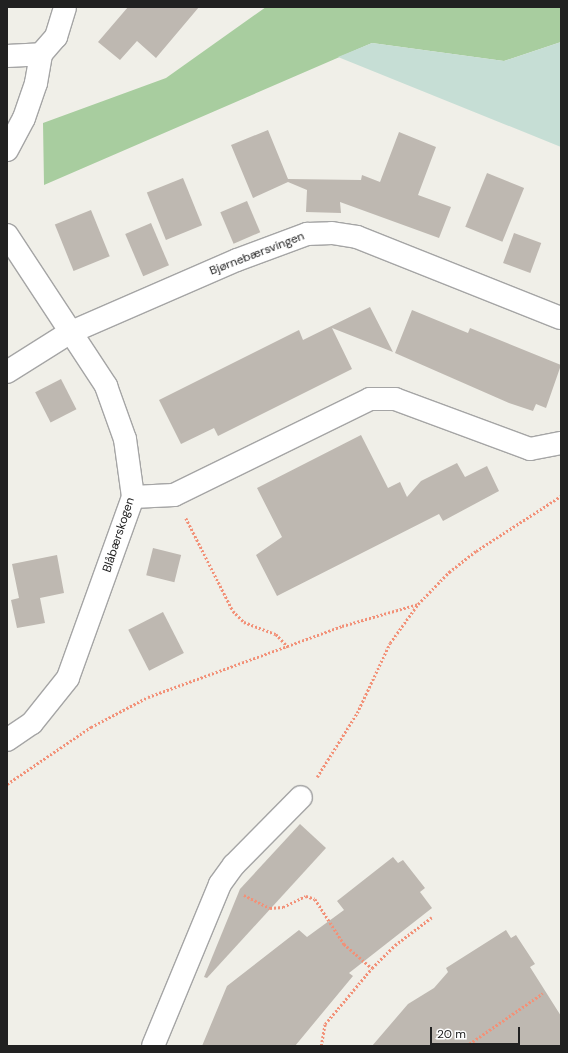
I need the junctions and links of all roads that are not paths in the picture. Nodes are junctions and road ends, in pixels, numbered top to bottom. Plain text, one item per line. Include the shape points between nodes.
1 (64, 7) edge
2 (41, 54) junction
3 (7, 56) edge
4 (7, 150) edge
5 (7, 235) edge
6 (561, 318) edge
7 (69, 333) junction
8 (7, 372) edge
9 (561, 443) edge
10 (133, 497) junction
11 (7, 740) edge
12 (301, 797) road end
13 (153, 1046) edge

1 - 2 street via 56,37
2 - 3 street
2 - 4 street via 36,83 24,118
5 - 7 street, Blåbærskogen
6 - 7 street, Bjørnebærsvingen via 400,252 357,237 332,233 307,234 237,260
7 - 8 street, Bjørnebærsvingen
7 - 10 street, Blåbærskogen via 106,386 125,439
9 - 10 street via 530,449 395,399 370,399 174,496
10 - 11 street, Blåbærskogen via 68,678 32,723
12 - 13 street via 234,865 220,884

